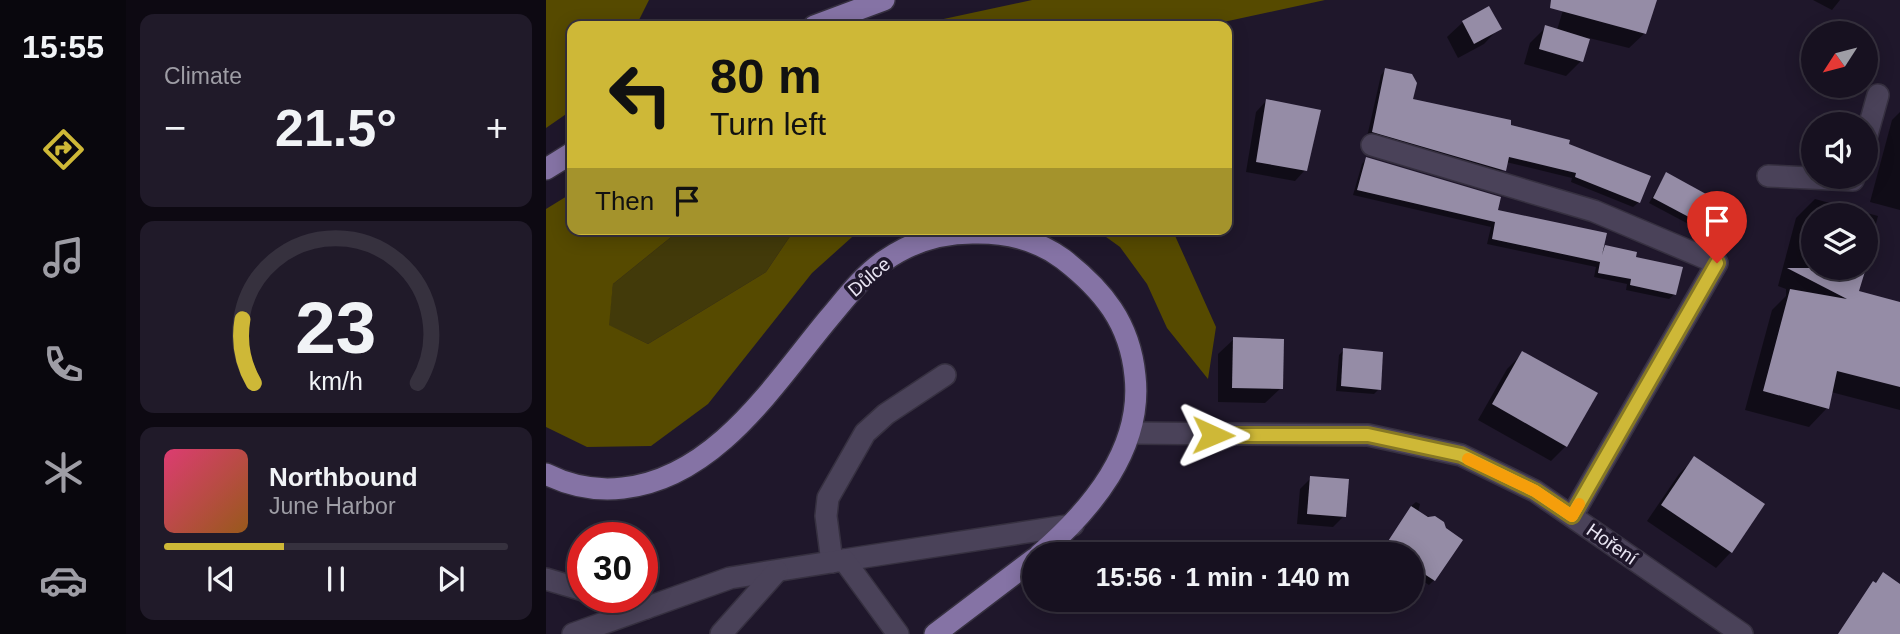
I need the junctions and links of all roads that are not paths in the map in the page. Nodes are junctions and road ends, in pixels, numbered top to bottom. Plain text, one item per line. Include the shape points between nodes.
1 (884, 0) edge
2 (827, 21) edge
3 (1371, 145) dead end
4 (567, 156) edge
5 (546, 169) edge
6 (1768, 176) dead end
7 (1801, 178) edge
8 (941, 235) edge
9 (1001, 235) edge
10 (945, 375) dead end
11 (1130, 433) junction
12 (546, 474) edge
13 (1572, 516) junction
14 (1073, 525) junction
15 (1054, 542) edge
16 (838, 561) junction
17 (1022, 568) edge
18 (777, 572) junction
19 (546, 579) edge
20 (567, 585) edge
21 (658, 604) edge
22 (632, 613) edge
23 (573, 634) edge
24 (721, 634) edge
25 (898, 634) edge
26 (935, 634) edge
27 (1742, 634) edge

1 - 2 main road
3 - 13 street via 1594,211 1717,263
4 - 5 main road
6 - 7 street
8 - 12 main road, Důlce via 884,261 857,284 754,409 706,455 675,475 643,486 604,490 561,482
9 - 11 main road, Důlce via 1024,239 1055,254 1094,283 1112,307 1135,372 1138,406
10 - 16 street via 865,433 828,498 826,516
11 - 13 street, Hoření via 1368,435 1461,455 1535,491
11 - 14 main road via 1118,462
13 - 27 street, Hoření
14 - 15 main road
14 - 16 street
16 - 18 street
16 - 25 street
17 - 26 main road
18 - 21 street via 730,578
18 - 24 street
19 - 20 street
22 - 23 street

